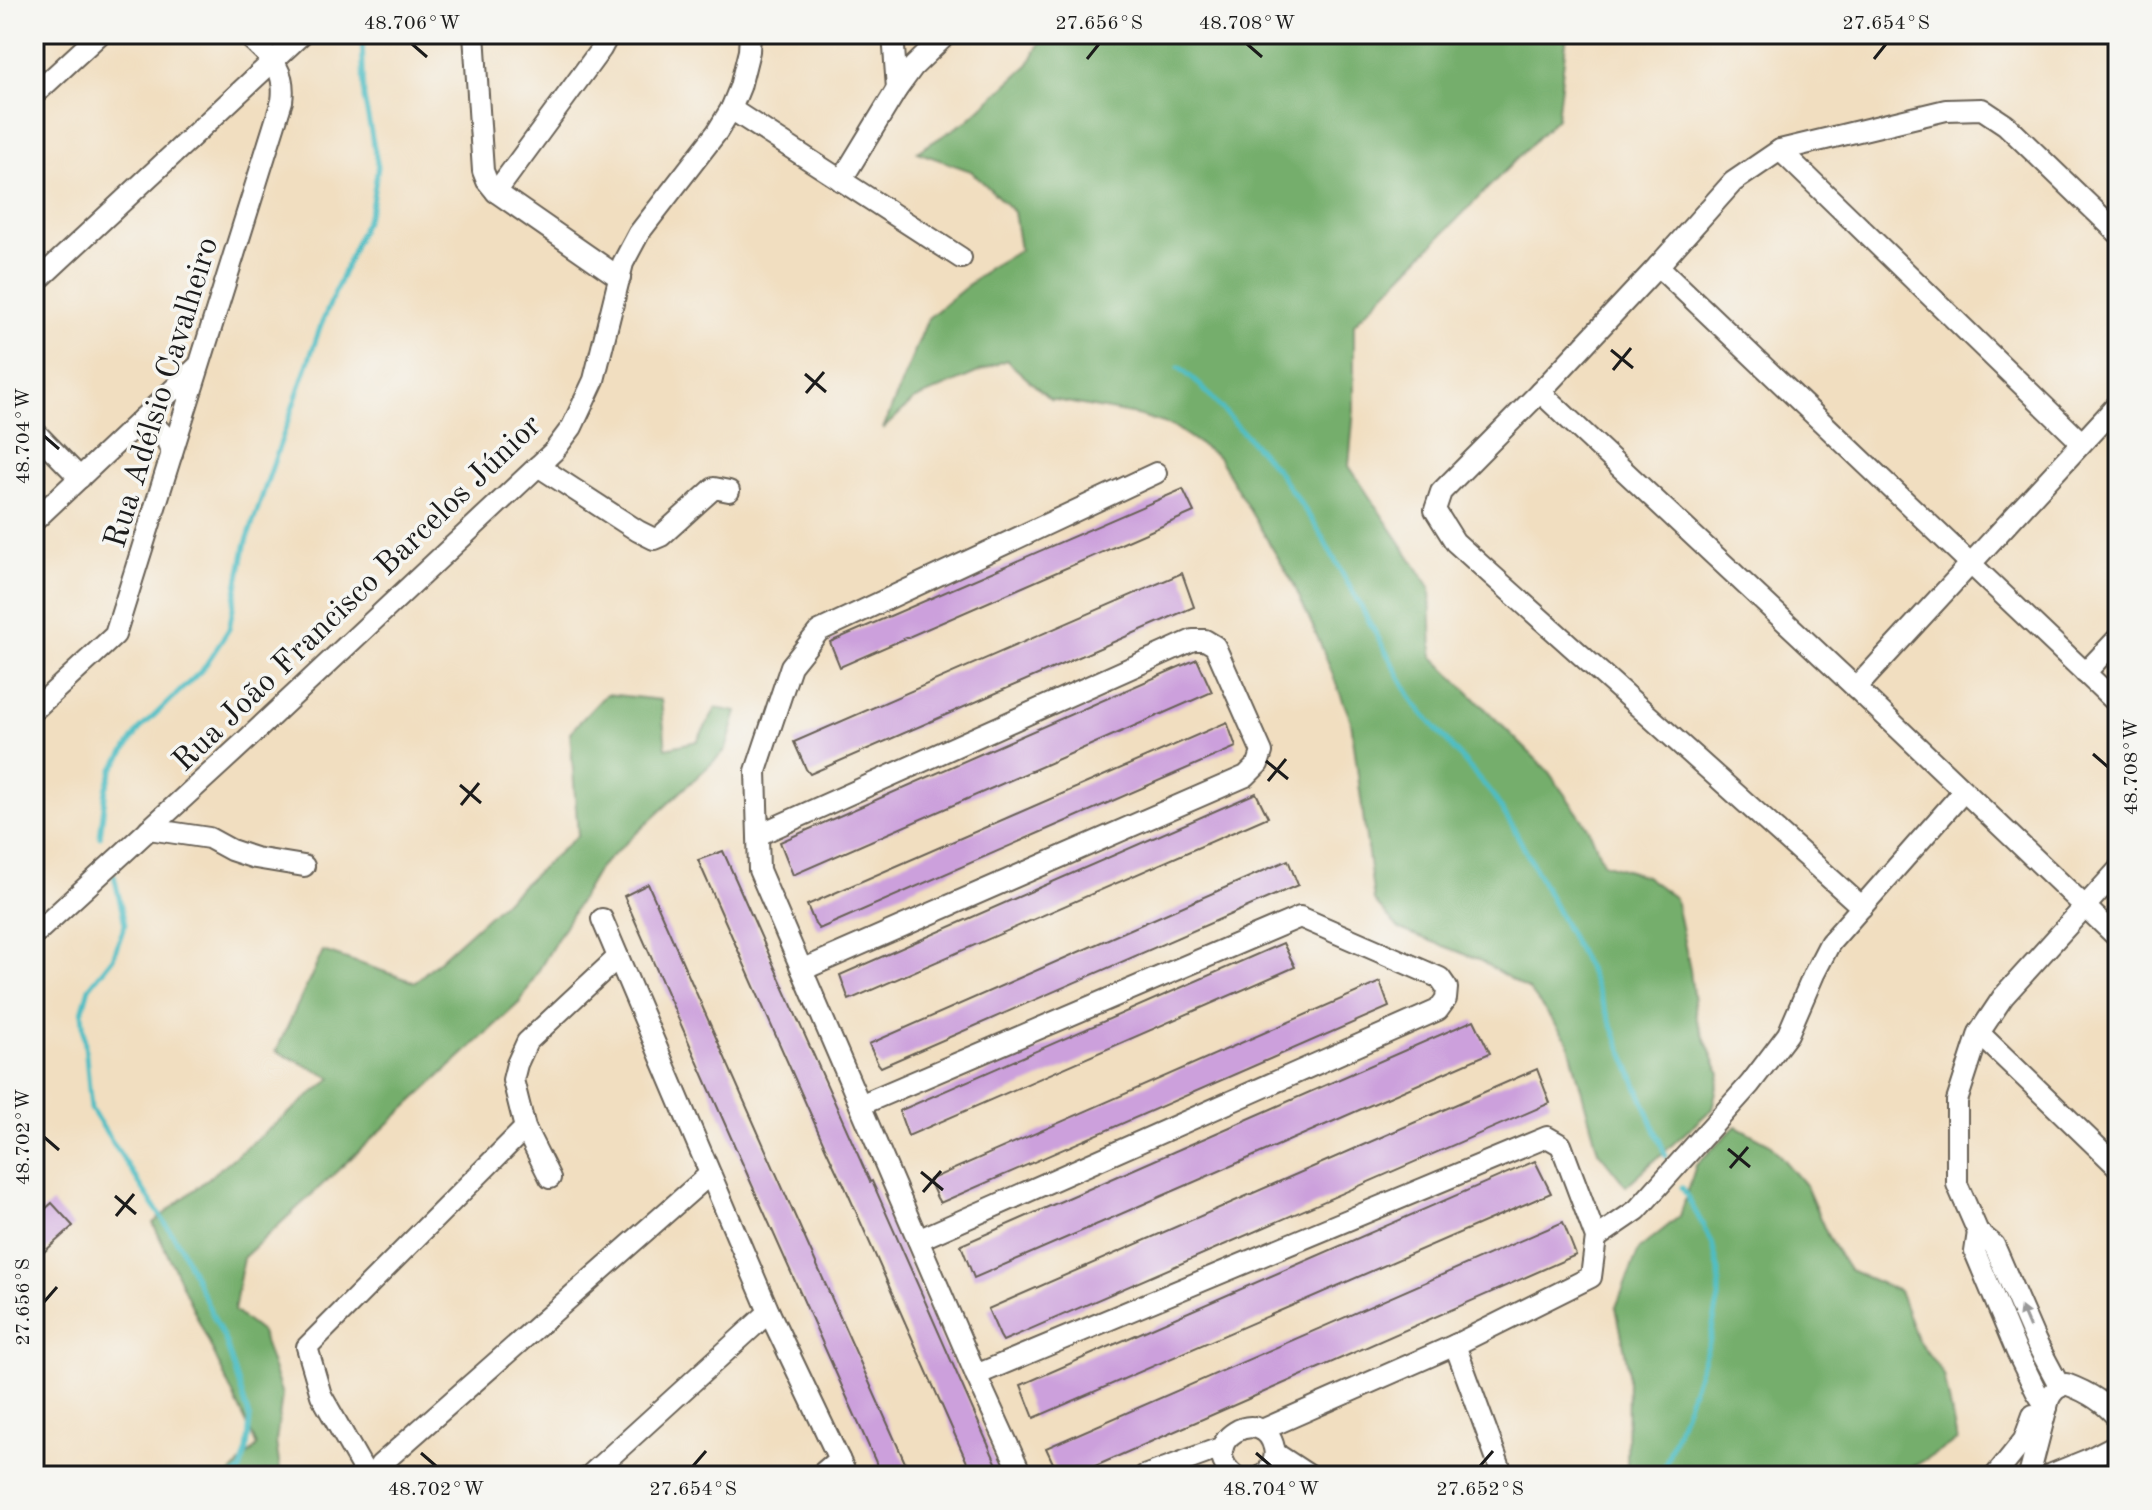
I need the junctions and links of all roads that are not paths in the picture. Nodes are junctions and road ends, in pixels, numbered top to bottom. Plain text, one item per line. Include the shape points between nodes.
1 (100, 34) edge
2 (246, 34) edge
3 (302, 34) edge
4 (474, 34) edge
5 (609, 34) edge
6 (750, 34) edge
7 (893, 34) edge
8 (947, 34) edge
9 (273, 61) junction
10 (897, 89) junction
11 (34, 95) edge
12 (731, 109) junction
13 (1780, 150) junction
14 (841, 181) junction
15 (496, 192) junction
16 (2118, 233) edge
17 (961, 258) dead end
18 (1658, 266) junction
19 (620, 278) junction
20 (34, 284) edge
21 (199, 366) junction
22 (1540, 392) junction
23 (2118, 404) edge
24 (142, 419) junction
25 (34, 431) edge
26 (2081, 442) junction
27 (172, 454) junction
28 (538, 466) junction
29 (1156, 473) dead end
30 (80, 478) junction
31 (729, 491) dead end
32 (34, 521) edge
33 (1969, 564) junction
34 (2118, 638) edge
35 (2085, 673) junction
36 (1856, 688) junction
37 (2118, 704) edge
38 (34, 710) edge
39 (1963, 792) junction
40 (149, 829) junction
41 (758, 835) junction
42 (304, 866) dead end
43 (2118, 870) edge
44 (2084, 906) junction
45 (1862, 907) junction
46 (602, 919) dead end
47 (35, 933) edge
48 (2118, 938) edge
49 (618, 957) junction
50 (802, 970) junction
51 (1979, 1033) junction
52 (860, 1105) junction
53 (525, 1128) junction
54 (2118, 1167) edge
55 (710, 1174) junction
56 (550, 1178) dead end
57 (1978, 1232) junction
58 (1596, 1238) junction
59 (918, 1240) junction
60 (769, 1312) junction
61 (1455, 1345) junction
62 (976, 1375) junction
63 (2060, 1387) junction
64 (2042, 1399) junction
65 (2118, 1419) edge
66 (1262, 1430) junction
67 (2118, 1444) edge
68 (1223, 1447) junction
69 (1275, 1453) junction
70 (843, 1467) edge
71 (370, 1476) edge
72 (589, 1476) edge
73 (819, 1476) edge
74 (1022, 1476) edge
75 (1144, 1476) edge
76 (1235, 1476) edge
77 (1262, 1476) edge
78 (1310, 1476) edge
79 (1503, 1476) edge
80 (1995, 1476) edge
81 (2029, 1476) edge
82 (2047, 1476) edge

1 - 11 street
2 - 9 street
3 - 9 street
4 - 15 street via 483,171
5 - 15 street
6 - 12 street, Rua João Francisco Barcelos Júnior
7 - 10 street
8 - 10 street
9 - 20 street
9 - 21 street, Rua Adélsio Cavalheiro via 281,73 282,101
10 - 14 street
12 - 14 street
12 - 19 street, Rua João Francisco Barcelos Júnior via 639,233
13 - 16 street via 1946,110 1982,109 2006,125
13 - 18 street via 1733,182
13 - 26 street
14 - 17 street
15 - 19 street
18 - 22 street
18 - 33 street
19 - 28 street, Rua João Francisco Barcelos Júnior via 584,405
21 - 24 street
21 - 27 street, Rua Adélsio Cavalheiro
22 - 36 street
22 - 45 street via 1441,492 1435,510 1455,542
23 - 26 street
24 - 27 street via 166,436
24 - 30 street
25 - 30 street
26 - 33 street
27 - 38 street, Rua Adélsio Cavalheiro via 115,635
28 - 31 street via 654,539 714,488
28 - 40 street, Rua João Francisco Barcelos Júnior
29 - 41 street via 819,631 791,666 756,771
30 - 32 street
33 - 35 street
33 - 36 street
34 - 35 street
35 - 37 street
36 - 39 street
39 - 44 street
39 - 45 street
40 - 42 street via 209,838 255,858
40 - 47 street, Rua João Francisco Barcelos Júnior
41 - 50 street via 759,870
41 - 50 street via 1193,640 1215,646 1262,752 1246,776
43 - 44 street
44 - 48 street
44 - 51 street via 2003,997
45 - 58 street via 1830,943 1788,1034 1750,1084 1637,1210
46 - 49 street
49 - 53 street via 527,1042 513,1080
49 - 55 street
50 - 52 street
51 - 54 street
51 - 57 street via 1957,1101 1956,1152 1957,1184
52 - 59 street
52 - 59 street via 1300,917 1440,978 1447,988 1438,1010
53 - 56 street
53 - 71 street via 307,1347 321,1395
55 - 60 street
55 - 71 street
63 -> 57 street via 1994,1245
57 - 64 street via 1975,1252
58 - 61 street via 1591,1277
58 - 62 street via 1561,1145 1547,1137
59 - 62 street
60 - 70 street
60 - 72 street
61 - 66 street
61 - 79 street
62 - 74 street
63 - 64 street
63 - 65 street via 2076,1388
64 - 80 street via 2024,1440
64 - 81 street
66 - 68 street via 1238,1429
66 - 69 street
67 - 82 street
68 - 75 street
68 - 76 street via 1223,1462
69 - 77 street
69 - 78 street
70 - 73 street

